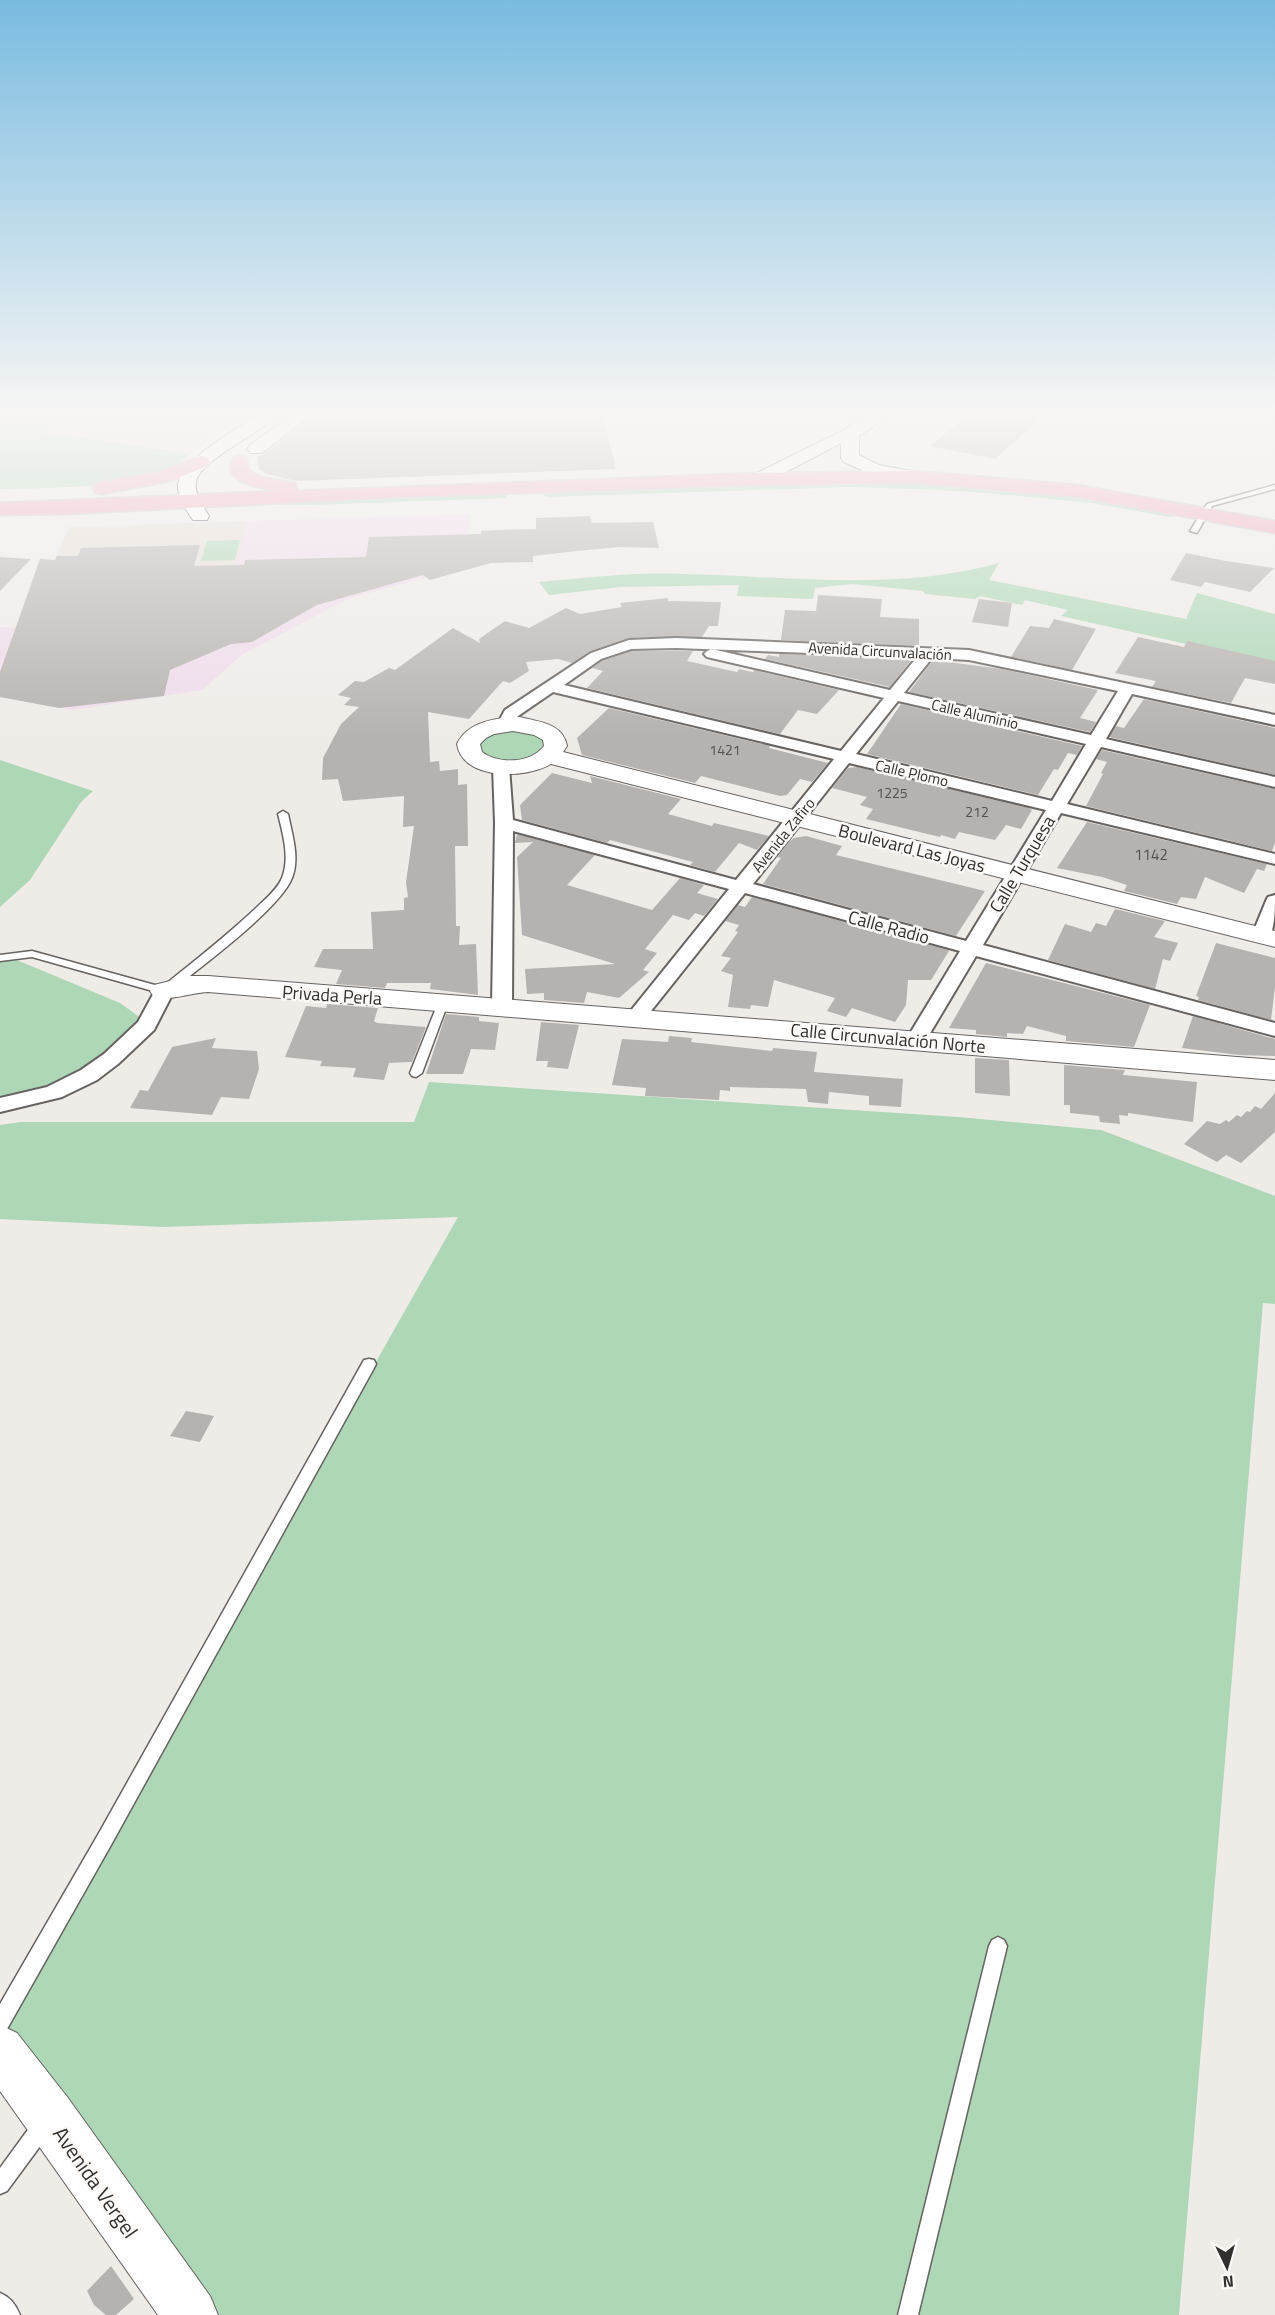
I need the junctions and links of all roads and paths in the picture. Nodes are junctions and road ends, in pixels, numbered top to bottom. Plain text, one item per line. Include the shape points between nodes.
1 (1146, 522) edge
2 (1198, 522) edge
3 (1249, 522) edge
4 (1275, 527) edge
5 (1194, 531) junction
6 (1225, 537) dead end
7 (676, 643) junction
8 (929, 652) junction
9 (549, 686) junction
10 (1128, 688) junction
11 (894, 696) junction
12 (1275, 720) edge
13 (505, 724) junction
14 (1096, 741) junction
15 (549, 756) junction
16 (845, 757) junction
17 (501, 767) junction
18 (1275, 782) edge
19 (1056, 807) junction
20 (283, 814) dead end
21 (796, 818) junction
22 (504, 823) junction
23 (1275, 859) edge
24 (1016, 874) junction
25 (741, 887) junction
26 (1275, 901) edge
27 (1268, 937) edge
28 (971, 948) junction
29 (0, 958) edge
30 (164, 991) junction
31 (443, 1003) junction
32 (502, 1006) junction
33 (636, 1017) junction
34 (1275, 1030) edge
35 (916, 1040) junction
36 (1275, 1070) edge
37 (416, 1073) dead end
38 (0, 1105) edge
39 (369, 1364) dead end
40 (998, 1946) dead end
41 (0, 2022) edge
42 (0, 2050) edge
43 (50, 2116) junction
44 (0, 2184) edge
45 (0, 2303) edge
46 (10, 2315) edge
47 (190, 2315) edge
48 (908, 2315) edge

1 - 5 main road
2 - 5 lane
3 - 4 main road
5 - 6 main road
7 - 8 street, Avenida Circunvalación
7 - 9 street, Avenida Circunvalación via 629,645 607,652
7 - 11 street, Calle Aluminio via 708,654
8 - 10 street, Avenida Circunvalación via 969,655
8 - 11 street, Avenida Zafiro
9 - 13 street, Avenida Circunvalación via 511,713
9 - 16 street, Calle Plomo
10 - 12 street, Avenida Circunvalación
10 - 14 street, Calle Turquesa
11 - 14 street, Calle Aluminio
11 - 16 street, Avenida Zafiro
13 - 15 street via 533,726 552,736 555,750
13 - 17 street via 482,731 470,742 469,749 479,761
14 - 18 street, Calle Aluminio
14 - 19 street, Calle Turquesa
15 - 17 street via 528,766
15 - 21 street, Boulevard Las Joyas
16 - 19 street, Calle Plomo
16 - 21 street, Avenida Zafiro
17 - 22 street
19 - 23 street, Calle Plomo
19 - 24 street, Calle Turquesa
20 - 30 lane via 292,850 286,880 257,913
21 - 24 street, Boulevard Las Joyas
21 - 25 street, Avenida Zafiro
22 - 25 street, Calle Radio
22 - 32 street
24 - 27 street, Boulevard Las Joyas
24 - 28 street, Calle Turquesa
25 - 28 street, Calle Radio
25 - 33 street, Avenida Zafiro
26 - 27 street
28 - 34 street, Calle Radio
28 - 35 street, Calle Turquesa
29 - 30 lane via 32,954
30 - 31 street, Privada Perla via 208,984
30 - 38 street via 147,1025 89,1075 54,1092
31 - 32 street, Privada Perla
31 - 37 lane
32 - 33 street, Calle Circunvalación Norte
33 - 35 street, Calle Circunvalación Norte
35 - 36 street, Calle Circunvalación Norte
39 - 41 lane
40 - 48 lane
42 - 43 street, Avenida Vergel
43 - 44 lane
43 - 47 street, Avenida Vergel
45 - 46 lane

